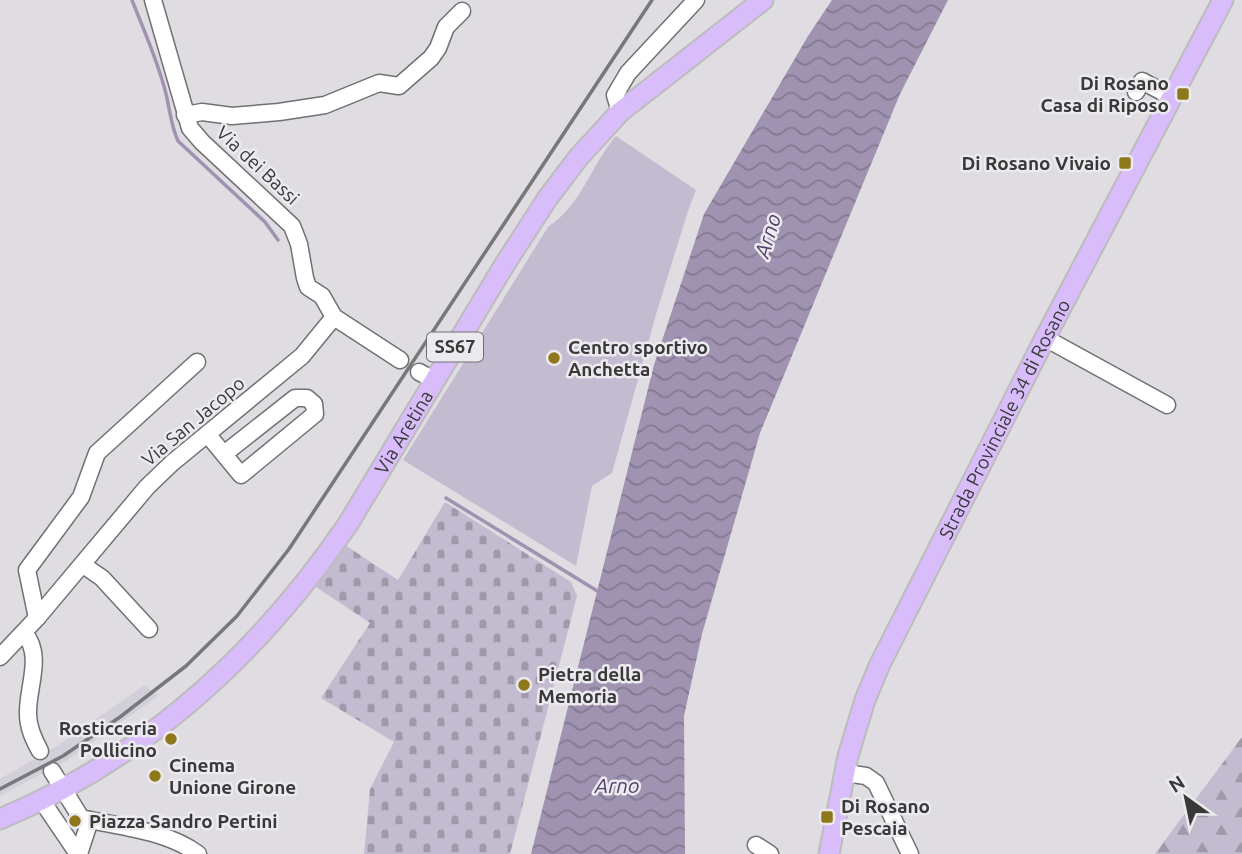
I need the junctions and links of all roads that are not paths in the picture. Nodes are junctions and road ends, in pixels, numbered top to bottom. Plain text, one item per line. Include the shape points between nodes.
1 (153, 0) edge
2 (696, 0) edge
3 (763, 0) edge
4 (1223, 0) edge
5 (462, 11) dead end
6 (1136, 92) dead end
7 (1172, 97) junction
8 (620, 112) junction
9 (185, 115) junction
10 (334, 317) junction
11 (1045, 338) junction
12 (400, 360) dead end
13 (197, 362) dead end
14 (1167, 405) dead end
15 (208, 435) junction
16 (224, 454) junction
17 (83, 565) junction
18 (37, 618) junction
19 (149, 629) dead end
20 (24, 633) junction
21 (4, 652) edge
22 (30, 682) junction
23 (40, 751) dead end
24 (52, 771) dead end
25 (845, 773) junction
26 (62, 790) junction
27 (42, 800) junction
28 (0, 819) edge
29 (98, 821) junction
30 (78, 854) edge
31 (198, 854) edge
32 (829, 854) edge
33 (909, 854) edge

1 - 9 street, Via dei Bassi
2 - 8 street via 628,73 615,95
3 - 8 main road, Via Aretina / SS67
4 - 7 main road, Strada Provinciale 34 di Rosano
5 - 9 street via 446,27 430,58 399,86 379,83 325,106 279,113
6 - 7 street via 1142,81
7 - 11 main road, Strada Provinciale 34 di Rosano
8 - 26 main road, Via Aretina / SS67 via 547,199 426,376 348,524 324,559 223,674 132,747
9 - 10 street, Via dei Bassi via 202,142 292,226 304,278
10 - 12 street, Via dei Bassi
10 - 15 street, Via San Jacopo via 302,356
11 - 14 street
11 - 25 main road, Strada Provinciale 34 di Rosano via 880,664
13 - 18 street via 97,453 81,497 27,569
15 - 16 street
15 - 17 street, Via San Jacopo via 147,487
16 - 16 street via 241,475 315,414 314,404 307,398 295,398
17 - 18 street, Via San Jacopo
17 - 19 street
18 - 20 street, Via San Jacopo
20 - 21 street, Via San Jacopo
20 - 22 street via 34,657
21 - 22 street via 26,666
22 - 23 street via 29,728
24 - 26 street
25 - 32 main road, Strada Provinciale 34 di Rosano
25 - 33 street via 866,776 876,783
26 - 27 main road, Via Aretina / SS67
26 - 29 street via 79,817
27 - 28 main road, SS67
27 - 30 street
29 - 30 street
29 - 31 street via 181,843

